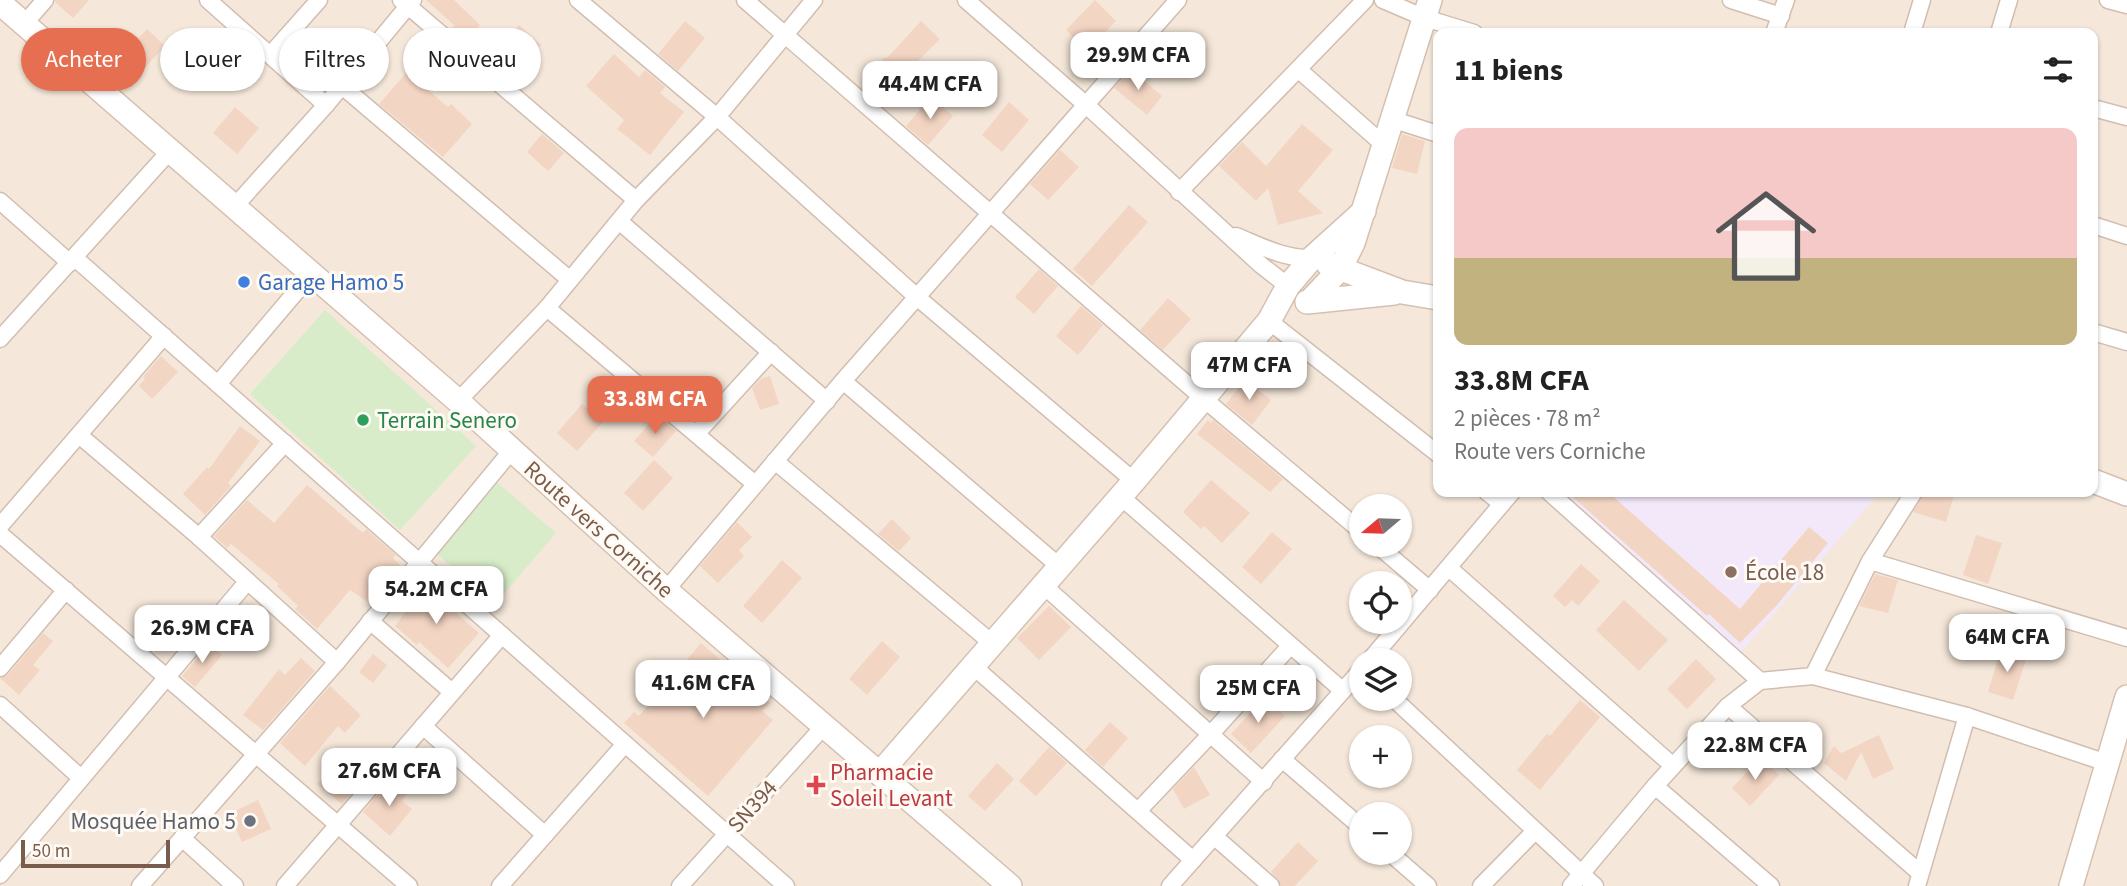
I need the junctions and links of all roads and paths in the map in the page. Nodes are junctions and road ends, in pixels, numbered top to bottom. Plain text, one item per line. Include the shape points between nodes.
1 (45, 0) edge
2 (208, 0) edge
3 (319, 0) edge
4 (578, 0) edge
5 (745, 0) edge
6 (814, 0) edge
7 (966, 0) edge
8 (1365, 0) edge
9 (1383, 0) edge
10 (1731, 0) edge
11 (1922, 0) edge
12 (2008, 0) edge
13 (2108, 0) edge
14 (407, 2) edge
15 (1172, 2) edge
16 (0, 3) edge
17 (2127, 5) edge
18 (1783, 8) edge
19 (1428, 9) edge
20 (24, 24) junction
21 (387, 28) edge
22 (1464, 28) edge
23 (1776, 28) edge
24 (1914, 28) edge
25 (2000, 28) edge
26 (785, 33) junction
27 (271, 54) junction
28 (1299, 70) junction
29 (338, 91) edge
30 (348, 91) edge
31 (1085, 104) junction
32 (326, 105) junction
33 (2098, 109) edge
34 (717, 117) junction
35 (2127, 117) edge
36 (1391, 119) junction
37 (1433, 132) edge
38 (1384, 145) junction
39 (169, 152) junction
40 (1179, 192) junction
41 (636, 200) junction
42 (0, 201) edge
43 (235, 206) junction
44 (1364, 211) junction
45 (991, 214) junction
46 (619, 221) junction
47 (2098, 227) edge
48 (1227, 232) junction
49 (2127, 236) edge
50 (1312, 258) junction
51 (72, 260) junction
52 (1340, 269) junction
53 (312, 273) junction
54 (569, 279) junction
55 (1288, 286) junction
56 (1402, 292) junction
57 (1433, 297) edge
58 (918, 298) junction
59 (1311, 300) junction
60 (547, 308) junction
61 (1272, 318) junction
62 (2098, 333) edge
63 (164, 336) junction
64 (0, 339) edge
65 (2127, 342) edge
66 (771, 352) junction
67 (844, 380) junction
68 (218, 384) junction
69 (1204, 399) junction
70 (458, 401) junction
71 (827, 401) junction
72 (697, 433) junction
73 (79, 435) junction
74 (285, 443) junction
75 (512, 450) junction
76 (1433, 450) edge
77 (775, 461) junction
78 (2098, 483) edge
79 (755, 484) junction
80 (1127, 489) junction
81 (2127, 494) edge
82 (1555, 497) edge
83 (1911, 497) edge
84 (1507, 498) edge
85 (1349, 521) edge
86 (0, 526) edge
87 (0, 534) edge
88 (199, 537) junction
89 (1391, 557) edge
90 (1870, 561) junction
91 (420, 563) junction
92 (1059, 566) junction
93 (1449, 568) junction
94 (247, 582) junction
95 (1043, 585) junction
96 (66, 590) junction
97 (666, 590) junction
98 (1430, 590) junction
99 (370, 621) junction
100 (502, 635) junction
101 (2127, 638) edge
102 (992, 643) junction
103 (1290, 646) junction
104 (1380, 648) edge
105 (337, 662) junction
106 (973, 666) junction
107 (0, 668) edge
108 (166, 676) junction
109 (1813, 676) junction
110 (1760, 681) junction
111 (1349, 683) edge
112 (1342, 690) junction
113 (452, 692) junction
114 (2127, 697) edge
115 (0, 705) edge
116 (1728, 706) junction
117 (1407, 711) edge
118 (1967, 716) junction
119 (423, 726) junction
120 (824, 726) junction
121 (2123, 728) edge
122 (1210, 735) junction
123 (625, 744) junction
124 (256, 754) junction
125 (1282, 759) junction
126 (2107, 763) junction
127 (1672, 765) junction
128 (880, 773) junction
129 (82, 778) junction
130 (1264, 782) junction
131 (1655, 786) junction
132 (1138, 811) junction
133 (1349, 817) edge
134 (338, 825) junction
135 (1535, 831) junction
136 (727, 834) junction
137 (545, 835) junction
138 (1215, 837) junction
139 (182, 838) junction
140 (1194, 860) junction
141 (1404, 865) edge
142 (0, 875) edge
143 (1576, 880) edge
144 (1919, 880) edge
145 (0, 882) edge
146 (5, 886) edge
147 (140, 886) edge
148 (235, 886) edge
149 (285, 886) edge
150 (409, 886) edge
151 (500, 886) edge
152 (680, 886) edge
153 (786, 886) edge
154 (1010, 886) edge
155 (1170, 886) edge
156 (1271, 886) edge
157 (1428, 886) edge
158 (1481, 886) edge
159 (1595, 886) edge
160 (1771, 886) edge
161 (2071, 886) edge

1 - 20 street
2 - 27 street
3 - 27 street
4 - 34 street
5 - 26 street
6 - 26 street
7 - 31 street
8 - 28 street
9 - 19 street
10 - 18 street
11 - 24 street
12 - 25 street
13 - 17 street
14 - 21 street
14 - 41 street
15 - 31 street
16 - 20 street, Route vers Corniche
18 - 23 street
19 - 22 street
19 - 36 street
20 - 39 street, Route vers Corniche
26 - 34 street
26 - 45 street
27 - 32 street
28 - 38 street
28 - 40 street
29 - 32 street
30 - 54 street
31 - 40 street
31 - 45 street
32 - 43 street
33 - 35 street
34 - 41 street
34 - 58 street
36 - 37 street
36 - 38 street
38 - 44 street
39 - 43 street, Route vers Corniche
39 - 51 street
40 - 48 street
41 - 46 street
42 - 51 street
43 - 53 street, Route vers Corniche
44 - 50 street
44 - 52 street
45 - 58 street
45 - 69 street
46 - 54 street
46 - 66 street
47 - 49 street
48 - 50 street via 1283,255
48 - 55 street
50 - 52 street
50 - 55 street
51 - 63 street
51 - 64 street
52 - 56 street
52 - 59 street
53 - 68 street
53 - 70 street, Route vers Corniche
54 - 60 street
55 - 59 street
55 - 61 street
56 - 57 street
56 - 59 street
58 - 67 street
58 - 80 street
59 - 61 street
60 - 70 street
60 - 72 street
61 - 69 street
61 - 76 street
62 - 65 street
63 - 68 street
63 - 73 street
66 - 71 street
66 - 72 street
67 - 71 street
67 - 92 street
68 - 74 street
69 - 80 street
69 - 85 street
70 - 75 street, Route vers Corniche
71 - 77 street
72 - 79 street
73 - 86 street
73 - 88 street
74 - 88 street
74 - 91 street
75 - 91 street
75 - 97 street, Route vers Corniche
77 - 79 street
77 - 102 street
78 - 81 street
79 - 97 street
80 - 92 street
80 - 103 street
82 - 110 street
83 - 90 street
84 - 93 street
87 - 96 street
88 - 94 street
89 - 98 street
90 - 101 street
90 - 109 street
91 - 99 street
91 - 100 street
92 - 95 street
93 - 98 street
93 - 127 street
94 - 105 street
94 - 108 street
95 - 102 street
95 - 122 street
96 - 107 street
96 - 108 street
97 - 120 street, Route vers Corniche
98 - 104 street
99 - 105 street
99 - 113 street
100 - 113 street
100 - 123 street
102 - 106 street
103 - 112 street
103 - 122 street
105 - 124 street
106 - 128 street
106 - 132 street
108 - 124 street
108 - 129 street
109 - 110 street
109 - 118 street
110 - 116 street
111 - 112 street
112 - 125 street
113 - 119 street
114 - 121 street
115 - 129 street
116 - 127 street
116 - 144 street
117 - 135 street
118 - 126 street
118 - 144 street
119 - 134 street
119 - 137 street
120 - 128 street, Route vers Corniche
120 - 136 street, SN394
121 - 126 street
122 - 130 street
122 - 132 street
123 - 136 street
123 - 137 street
124 - 134 street
124 - 139 street
125 - 130 street
125 - 133 street
126 - 161 street
127 - 131 street
128 - 154 street, Route vers Corniche
129 - 142 street
130 - 138 street
131 - 143 street
131 - 160 street
132 - 140 street
134 - 149 street
134 - 150 street
135 - 143 street
135 - 158 street
136 - 152 street, SN394
136 - 153 street
137 - 151 street
138 - 140 street
138 - 156 street
139 - 147 street
139 - 148 street
140 - 155 street
141 - 157 street
143 - 159 street
145 - 146 street

